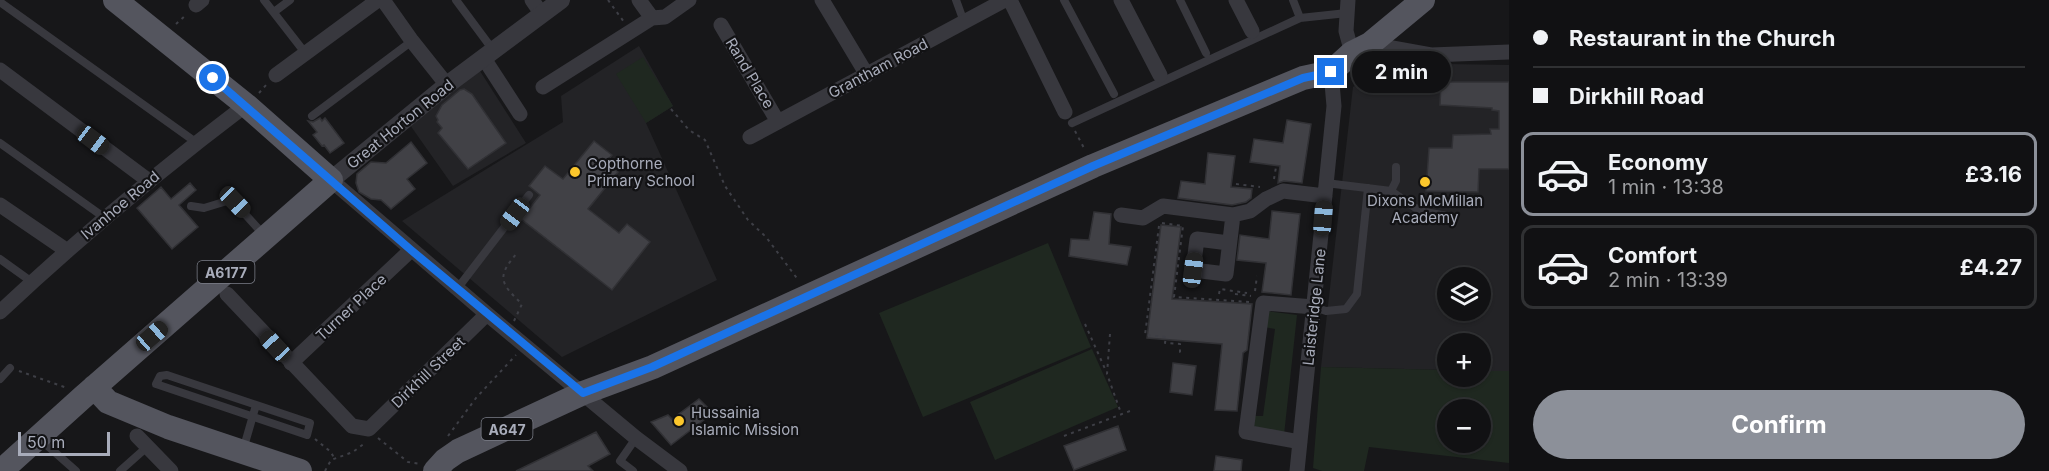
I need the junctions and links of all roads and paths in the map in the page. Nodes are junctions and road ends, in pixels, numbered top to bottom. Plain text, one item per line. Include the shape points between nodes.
1 (116, 0) edge
2 (264, 0) edge
3 (290, 0) edge
4 (378, 0) edge
5 (383, 0) edge
6 (456, 0) edge
7 (561, 0) edge
8 (608, 0) edge
9 (639, 0) edge
10 (689, 0) edge
11 (822, 0) edge
12 (956, 0) edge
13 (1005, 0) edge
14 (1010, 0) edge
15 (1064, 0) edge
16 (1121, 0) edge
17 (1180, 0) edge
18 (1236, 0) edge
19 (1293, 0) edge
20 (1423, 0) edge
21 (0, 2) edge
22 (199, 2) edge
23 (537, 7) edge
24 (1348, 7) edge
25 (274, 12) junction
26 (652, 18) junction
27 (1300, 18) junction
28 (964, 22) junction
29 (721, 25) dead end
30 (1252, 31) dead end
31 (630, 32) junction
32 (163, 37) junction
33 (411, 40) junction
34 (1361, 49) junction
35 (1509, 52) edge
36 (488, 53) junction
37 (1206, 53) dead end
38 (306, 54) junction
39 (0, 70) edge
40 (1331, 72) junction
41 (276, 75) joint
42 (867, 75) junction
43 (1160, 75) dead end
44 (447, 85) junction
45 (543, 87) dead end
46 (1114, 94) dead end
47 (246, 105) junction
48 (671, 110) dead end
49 (520, 114) dead end
50 (312, 116) dead end
51 (1068, 118) junction
52 (778, 122) junction
53 (750, 137) dead end
54 (0, 143) edge
55 (196, 143) junction
56 (1093, 166) junction
57 (1276, 167) dead end
58 (1396, 167) dead end
59 (332, 180) junction
60 (149, 181) junction
61 (1273, 188) dead end
62 (1368, 188) junction
63 (1325, 189) junction
64 (1391, 192) junction
65 (529, 195) dead end
66 (0, 205) edge
67 (190, 206) dead end
68 (1121, 215) dead end
69 (1233, 215) junction
70 (1447, 216) dead end
71 (105, 218) junction
72 (1159, 223) dead end
73 (266, 238) junction
74 (1229, 243) junction
75 (66, 250) junction
76 (411, 250) junction
77 (518, 252) dead end
78 (0, 259) edge
79 (794, 272) dead end
80 (1257, 276) dead end
81 (32, 282) junction
82 (457, 289) junction
83 (1247, 293) dead end
84 (227, 294) dead end
85 (1219, 294) dead end
86 (1235, 294) dead end
87 (1314, 308) junction
88 (0, 312) edge
89 (487, 314) junction
90 (1085, 324) dead end
91 (507, 330) junction
92 (1110, 334) dead end
93 (525, 345) junction
94 (1182, 352) dead end
95 (291, 363) junction
96 (0, 367) edge
97 (10, 368) junction
98 (1107, 374) junction
99 (0, 379) edge
100 (583, 393) junction
101 (95, 395) junction
102 (256, 405) junction
103 (1130, 411) dead end
104 (1121, 413) junction
105 (253, 418) junction
106 (369, 429) junction
107 (307, 435) junction
108 (1064, 436) dead end
109 (38, 438) junction
110 (636, 438) junction
111 (142, 441) joint
112 (446, 441) dead end
113 (1300, 442) junction
114 (243, 452) junction
115 (335, 459) junction
116 (430, 468) edge
117 (2, 471) edge
118 (76, 471) edge
119 (120, 471) edge
120 (171, 471) edge
121 (300, 471) edge
122 (325, 471) edge
123 (633, 471) edge
124 (680, 471) edge
125 (1297, 471) edge

1 - 32 main road
2 - 25 lane
3 - 25 lane
4 - 38 street
5 - 33 street
6 - 36 lane
7 - 23 street, Great Horton Road
8 - 31 path
9 - 26 street
10 - 26 street via 665,17
11 - 42 street
12 - 28 lane
13 - 28 street, Grantham Road
14 - 51 street
15 - 46 lane
16 - 43 street
17 - 37 lane
18 - 30 street
19 - 27 lane
20 - 34 main road, A647
21 - 55 lane
22 - 32 path
23 - 36 street, Great Horton Road
24 - 27 lane
24 - 34 street via 1346,31
25 - 38 lane
26 - 31 street
27 - 51 lane
28 - 42 street, Grantham Road
29 - 52 street, Rand Place
31 - 45 street
32 - 47 main road
33 - 44 street
33 - 50 lane
34 - 35 street via 1431,55
34 - 40 main road, A647
36 - 44 street, Great Horton Road
36 - 49 street
38 - 41 street
39 - 60 street
40 - 56 main road, A647 via 1303,78
40 - 63 street, Laisteridge Lane via 1334,106
41 - 47 path
42 - 52 street, Grantham Road
44 - 59 street, Great Horton Road
47 - 55 street, Ivanhoe Road
47 - 59 main road
48 - 79 path via 705,140 725,186
51 - 56 path
52 - 53 street, Grantham Road
54 - 71 lane
55 - 60 street, Ivanhoe Road
56 - 100 main road, A647 via 652,367
57 - 61 path
58 - 64 lane
59 - 73 main road, Great Horton Road / A6177
59 - 76 street
60 - 71 street, Ivanhoe Road
62 - 63 lane
62 - 64 lane
62 - 87 lane via 1358,294 1346,309
63 - 69 street via 1283,191 1250,211
63 - 87 street, Laisteridge Lane
64 - 70 lane via 1420,211
65 - 82 lane
66 - 75 street
67 - 73 lane via 204,208 235,202
68 - 69 street via 1143,218 1163,206
69 - 74 street
71 - 75 street, Ivanhoe Road
72 - 94 path via 1145,335 1166,337 1165,343 1180,344
73 - 101 main road, Great Horton Road / A6177 via 116,368 110,381
74 - 74 street via 1233,264 1226,274 1193,270 1197,239
75 - 81 street, Ivanhoe Road
76 - 82 street
76 - 95 street, Turner Place
77 - 91 path via 502,277 503,285 522,304
78 - 81 lane
80 - 86 path via 1254,297
81 - 88 street, Ivanhoe Road
82 - 89 street
83 - 85 path via 1220,289
84 - 95 street
87 - 113 street, Laisteridge Lane
87 - 113 street via 1263,303 1246,432
89 - 91 street
89 - 106 street, Dirkhill Street
90 - 98 path
91 - 93 street
92 - 98 path
93 - 100 street
93 - 112 path via 476,398
95 - 106 street via 352,426
96 - 97 lane
97 - 99 lane
97 - 101 path
98 - 104 path
100 - 110 street
100 - 116 main road, A647
101 - 109 main road
101 - 114 main road via 168,427
102 - 105 lane
102 - 105 lane via 167,375 160,376 156,384
102 - 107 lane via 310,423
103 - 104 path
104 - 108 path
105 - 107 lane
105 - 114 lane
106 - 115 path via 366,442
106 - 116 path via 408,462
107 - 115 path via 321,442
109 - 117 main road
109 - 118 lane
110 - 123 lane via 620,461
110 - 124 street
111 - 119 lane
111 - 120 street
113 - 125 street, Laisteridge Lane
114 - 121 main road
115 - 122 path

